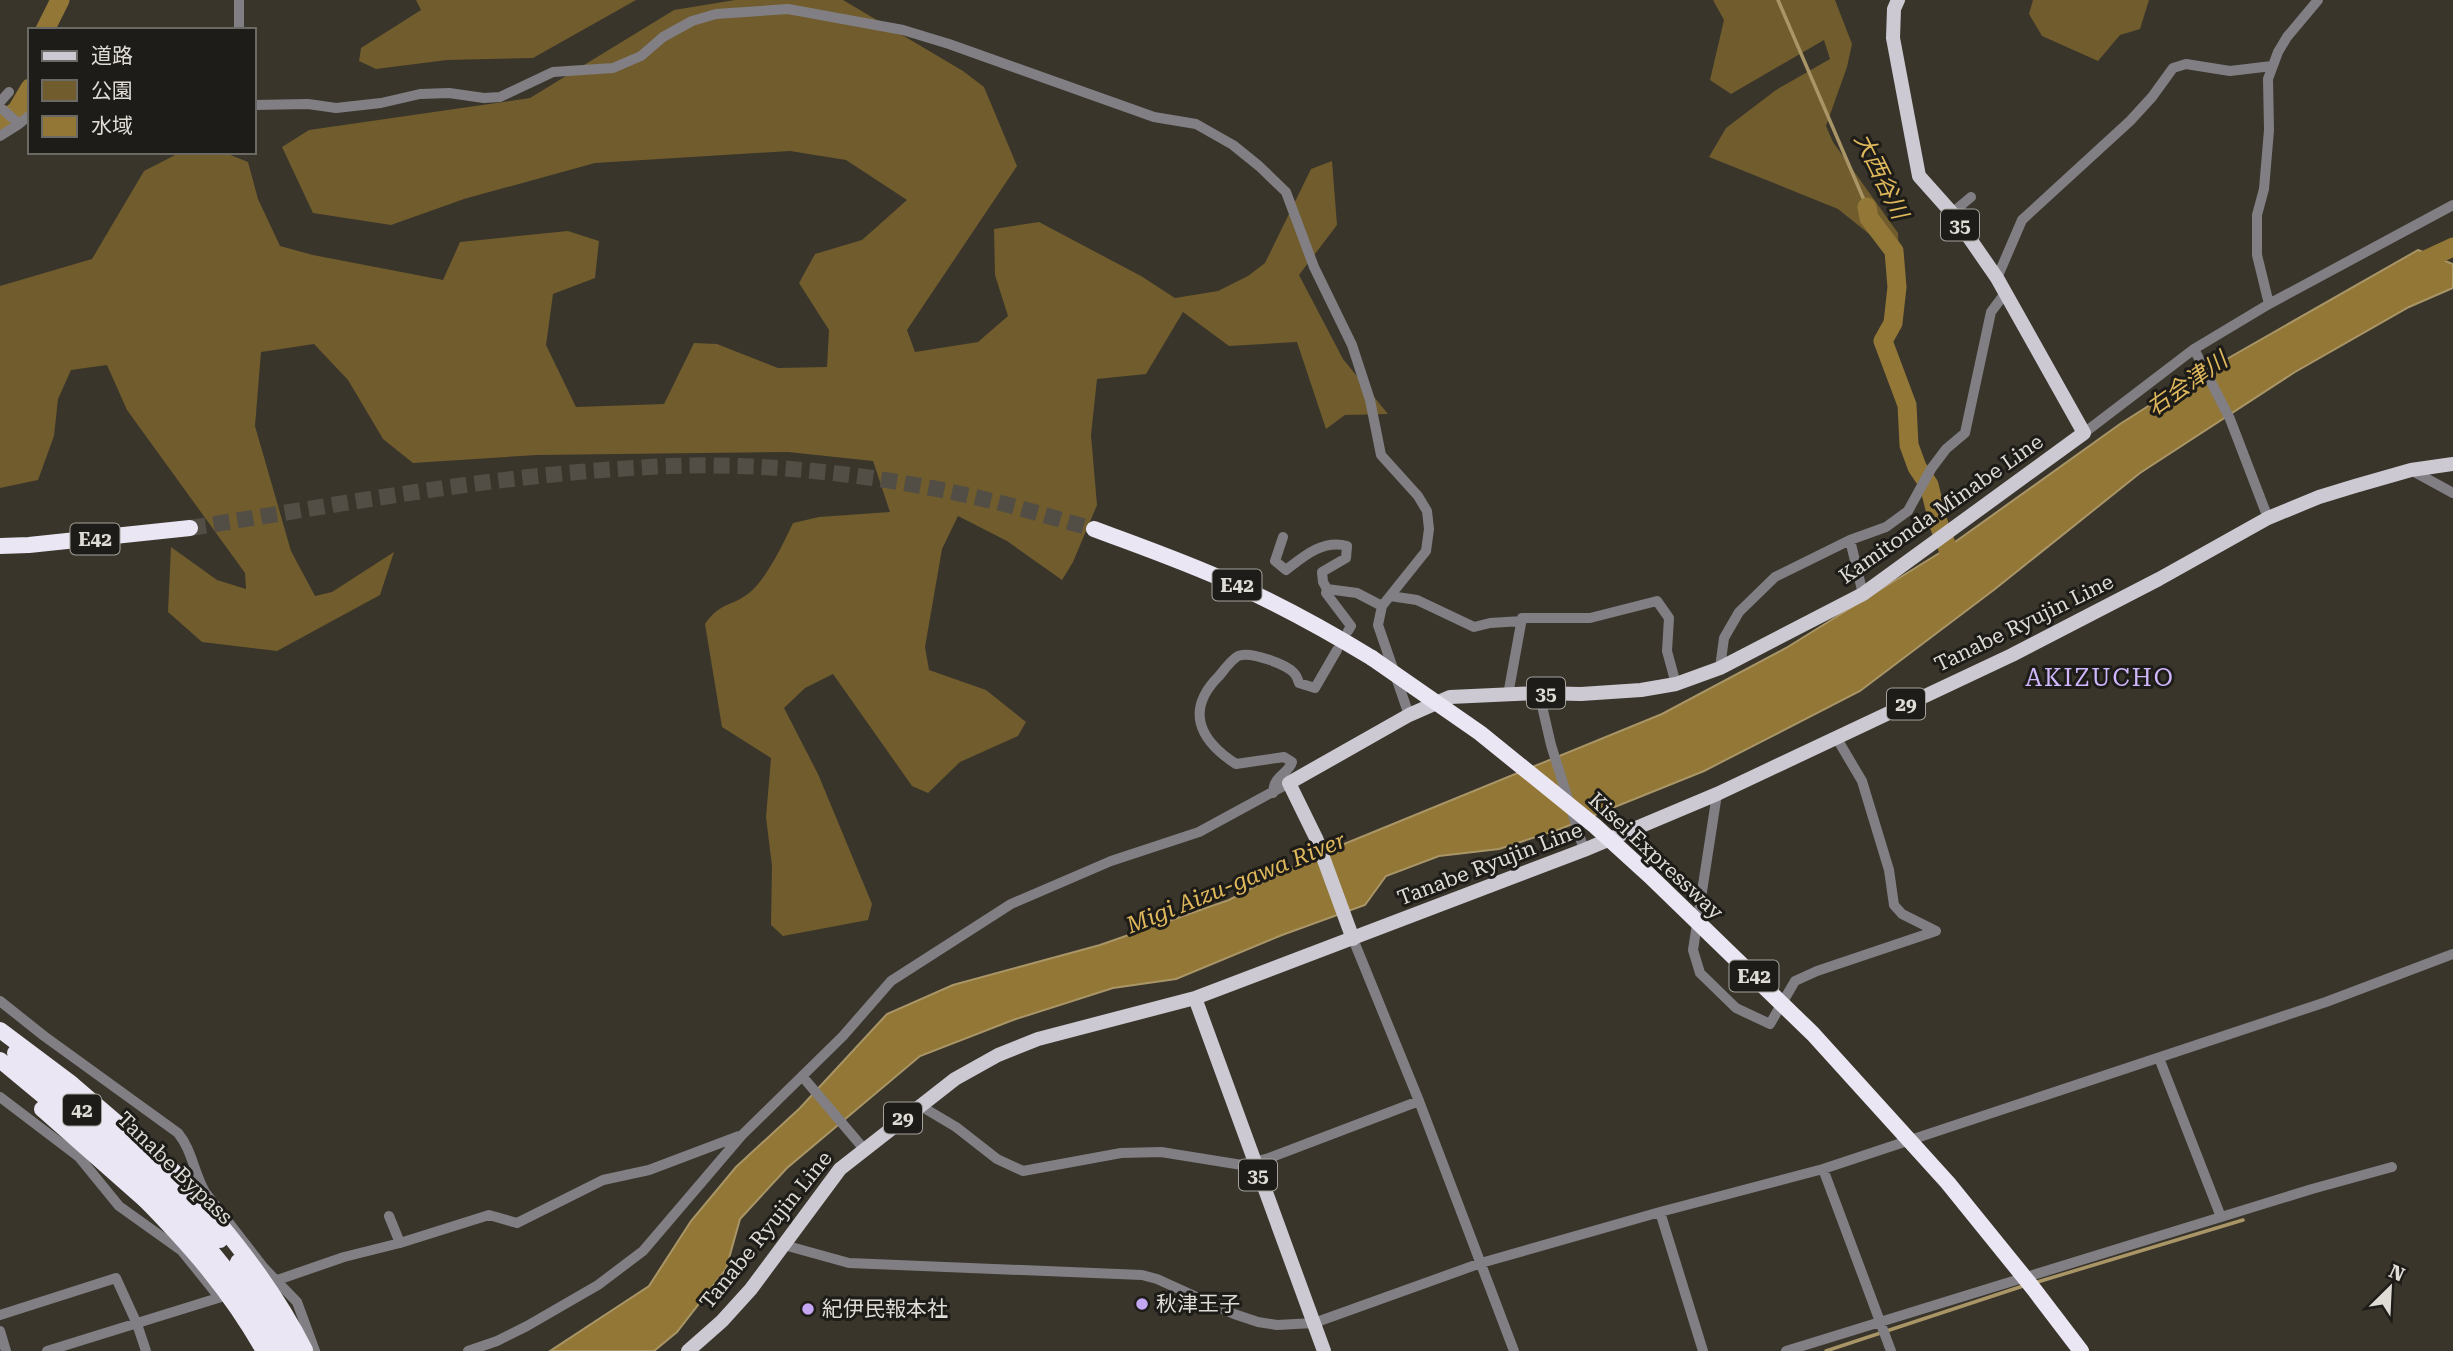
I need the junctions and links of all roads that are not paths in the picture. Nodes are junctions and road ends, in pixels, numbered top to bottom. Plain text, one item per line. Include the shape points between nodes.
1 (239, 0) edge
2 (1898, 0) edge
3 (2318, 0) edge
4 (239, 28) edge
5 (2272, 66) junction
6 (9, 92) dead end
7 (0, 104) edge
8 (256, 105) edge
9 (28, 117) edge
10 (19, 124) junction
11 (0, 136) edge
12 (1971, 197) dead end
13 (2453, 205) edge
14 (1952, 213) junction
15 (1997, 278) junction
16 (2006, 292) junction
17 (2269, 304) junction
18 (2194, 349) junction
19 (2084, 433) junction
20 (2453, 464) edge
21 (2411, 470) junction
22 (2453, 493) edge
23 (2268, 518) junction
24 (190, 528) tunnel mouth
25 (1094, 529) tunnel mouth
26 (1283, 537) dead end
27 (1850, 540) junction
28 (0, 546) edge
29 (1327, 589) junction
30 (1863, 594) junction
31 (1390, 596) junction
32 (1382, 606) junction
33 (1522, 621) junction
34 (1348, 631) dead end
35 (1337, 650) dead end
36 (1720, 668) junction
37 (1676, 684) junction
38 (1539, 693) junction
39 (1508, 695) junction
40 (1409, 715) junction
41 (1836, 737) junction
42 (1289, 783) junction
43 (1273, 793) junction
44 (1717, 794) junction
45 (1584, 850) junction
46 (1351, 934) junction
47 (2453, 954) edge
48 (1195, 998) junction
49 (0, 1001) edge
50 (0, 1030) edge
51 (0, 1041) edge
52 (2159, 1058) junction
53 (0, 1060) edge
54 (0, 1071) edge
55 (803, 1078) junction
56 (0, 1097) edge
57 (1419, 1101) junction
58 (919, 1105) junction
59 (742, 1135) junction
60 (862, 1146) junction
61 (1253, 1161) junction
62 (2392, 1167) dead end
63 (1824, 1169) junction
64 (159, 1186) junction
65 (1660, 1212) junction
66 (389, 1216) dead end
67 (2221, 1217) junction
68 (400, 1243) junction
69 (784, 1245) junction
70 (1481, 1264) junction
71 (278, 1282) junction
72 (219, 1297) junction
73 (0, 1315) edge
74 (1880, 1322) junction
75 (1314, 1323) junction
76 (137, 1324) junction
77 (0, 1331) edge
78 (497, 1346) edge
79 (6, 1351) edge
80 (47, 1351) edge
81 (146, 1351) edge
82 (264, 1351) edge
83 (275, 1351) edge
84 (291, 1351) edge
85 (305, 1351) edge
86 (316, 1351) edge
87 (468, 1351) edge
88 (688, 1351) edge
89 (1324, 1351) edge
90 (1514, 1351) edge
91 (1703, 1351) edge
92 (1786, 1351) edge
93 (1891, 1351) edge
94 (2081, 1351) edge

1 - 4 street
2 - 14 main road, 35 via 1894,38 1919,176
3 - 5 street via 2287,37
5 - 15 street via 2230,71 2186,64 2173,68 2130,121 2022,219
5 - 17 street via 2257,215 2257,255
6 - 7 street
7 - 10 street
8 - 31 street via 336,108 449,93 500,97 553,72 613,68 641,56 692,21 716,14 788,9 903,30 1154,117 1196,124 1233,145 1286,192 1314,267 1352,345 1381,455 1427,511 1426,551
9 - 10 street
10 - 11 street
12 - 14 street
13 - 17 street
14 - 15 main road, 35
15 - 16 main road, 35
16 - 19 main road, 35
16 - 27 street via 1991,312 1965,433 1931,469 1908,511 1886,527
17 - 18 street
18 - 19 street
18 - 23 street via 2230,419
19 - 30 main road, Kamitonda Minabe Line / 35
20 - 21 main road, Tanabe Ryujin Line / 29
21 - 22 street
21 - 23 main road, Tanabe Ryujin Line / 29 via 2319,497
23 - 41 main road, Tanabe Ryujin Line / 29 via 2011,655
24 - 28 highway, E42
25 - 94 highway, Kisei Expressway / E42, bridge via 1230,582 1322,628 1480,733 1595,826 1813,1034 1948,1183
26 - 29 street via 1275,561 1286,570 1312,550 1337,543 1347,546 1346,558 1322,572
27 - 30 street
27 - 36 street via 1775,577 1739,612 1724,638
29 - 32 street via 1357,593
29 - 34 street via 1351,626
30 - 36 main road, Kamitonda Minabe Line / 35
31 - 32 street
31 - 33 street via 1417,600 1474,627
32 - 40 street via 1378,625
33 - 37 street via 1590,618 1657,601 1669,618 1667,651
33 - 39 street
35 - 43 street via 1315,688 1299,683 1294,673 1266,659 1248,655 1238,657 1203,694 1202,729 1221,754 1236,764 1284,757 1292,761 1274,784
36 - 37 main road, Kamitonda Minabe Line / 35
37 - 38 main road, Kamitonda Minabe Line / 35 via 1581,694
38 - 39 main road, Kamitonda Minabe Line / 35
38 - 45 street, bridge
39 - 40 main road, Kamitonda Minabe Line / 35 via 1450,697
40 - 42 main road, Kamitonda Minabe Line / 35
41 - 44 main road, Tanabe Ryujin Line / 29
41 - 44 street via 1861,781 1889,870 1894,905 1936,931 1795,981 1770,1024 1736,1008 1700,973 1693,950
42 - 43 street
42 - 46 main road via 1316,838
43 - 55 street via 1199,832 1111,861 1011,904 891,981
44 - 45 main road, Tanabe Ryujin Line / 29
45 - 46 main road, Tanabe Ryujin Line / 29
46 - 48 main road, Tanabe Ryujin Line / 29
46 - 57 street
47 - 52 street
48 - 58 main road, Tanabe Ryujin Line / 29 via 1018,1047 955,1079
48 - 61 main road, 35
49 - 71 street via 178,1133 187,1143 205,1192
50 - 64 highway via 72,1084
51 - 64 highway, Tanabe Bypass / 42
52 - 63 street
52 - 67 street
53 - 64 highway, Tanabe Bypass / 42
54 - 64 highway
55 - 59 street
55 - 60 street
56 - 72 street via 79,1157 119,1206 182,1251
57 - 61 street
57 - 70 street
58 - 60 main road, Tanabe Ryujin Line / 29
58 - 61 street via 956,1126 997,1159 1023,1171 1121,1153 1161,1152 1242,1165
59 - 68 street via 649,1170 603,1180 517,1223 489,1215
59 - 78 street via 643,1251 600,1290
60 - 69 main road, Tanabe Ryujin Line / 29
61 - 75 main road, 35
62 - 67 street
63 - 65 street
63 - 74 street
64 - 82 highway, bridge via 184,1240 218,1279
64 - 83 highway, Tanabe Bypass / 42, bridge via 233,1278
64 - 84 highway, Tanabe Bypass / 42, bridge via 211,1229 244,1270
64 - 85 highway, bridge via 260,1273
65 - 70 street
65 - 91 street
66 - 68 street
67 - 74 street
68 - 71 street via 344,1257
69 - 75 street via 849,1263 1142,1275 1258,1322
69 - 88 main road, Tanabe Ryujin Line / 29 via 751,1289
70 - 75 street
70 - 90 street
71 - 72 street
71 - 86 street via 297,1302
72 - 76 street
73 - 76 street via 121,1275
74 - 92 street
74 - 93 street
75 - 89 main road, 35
76 - 80 street
76 - 81 street
77 - 79 street
78 - 87 street

